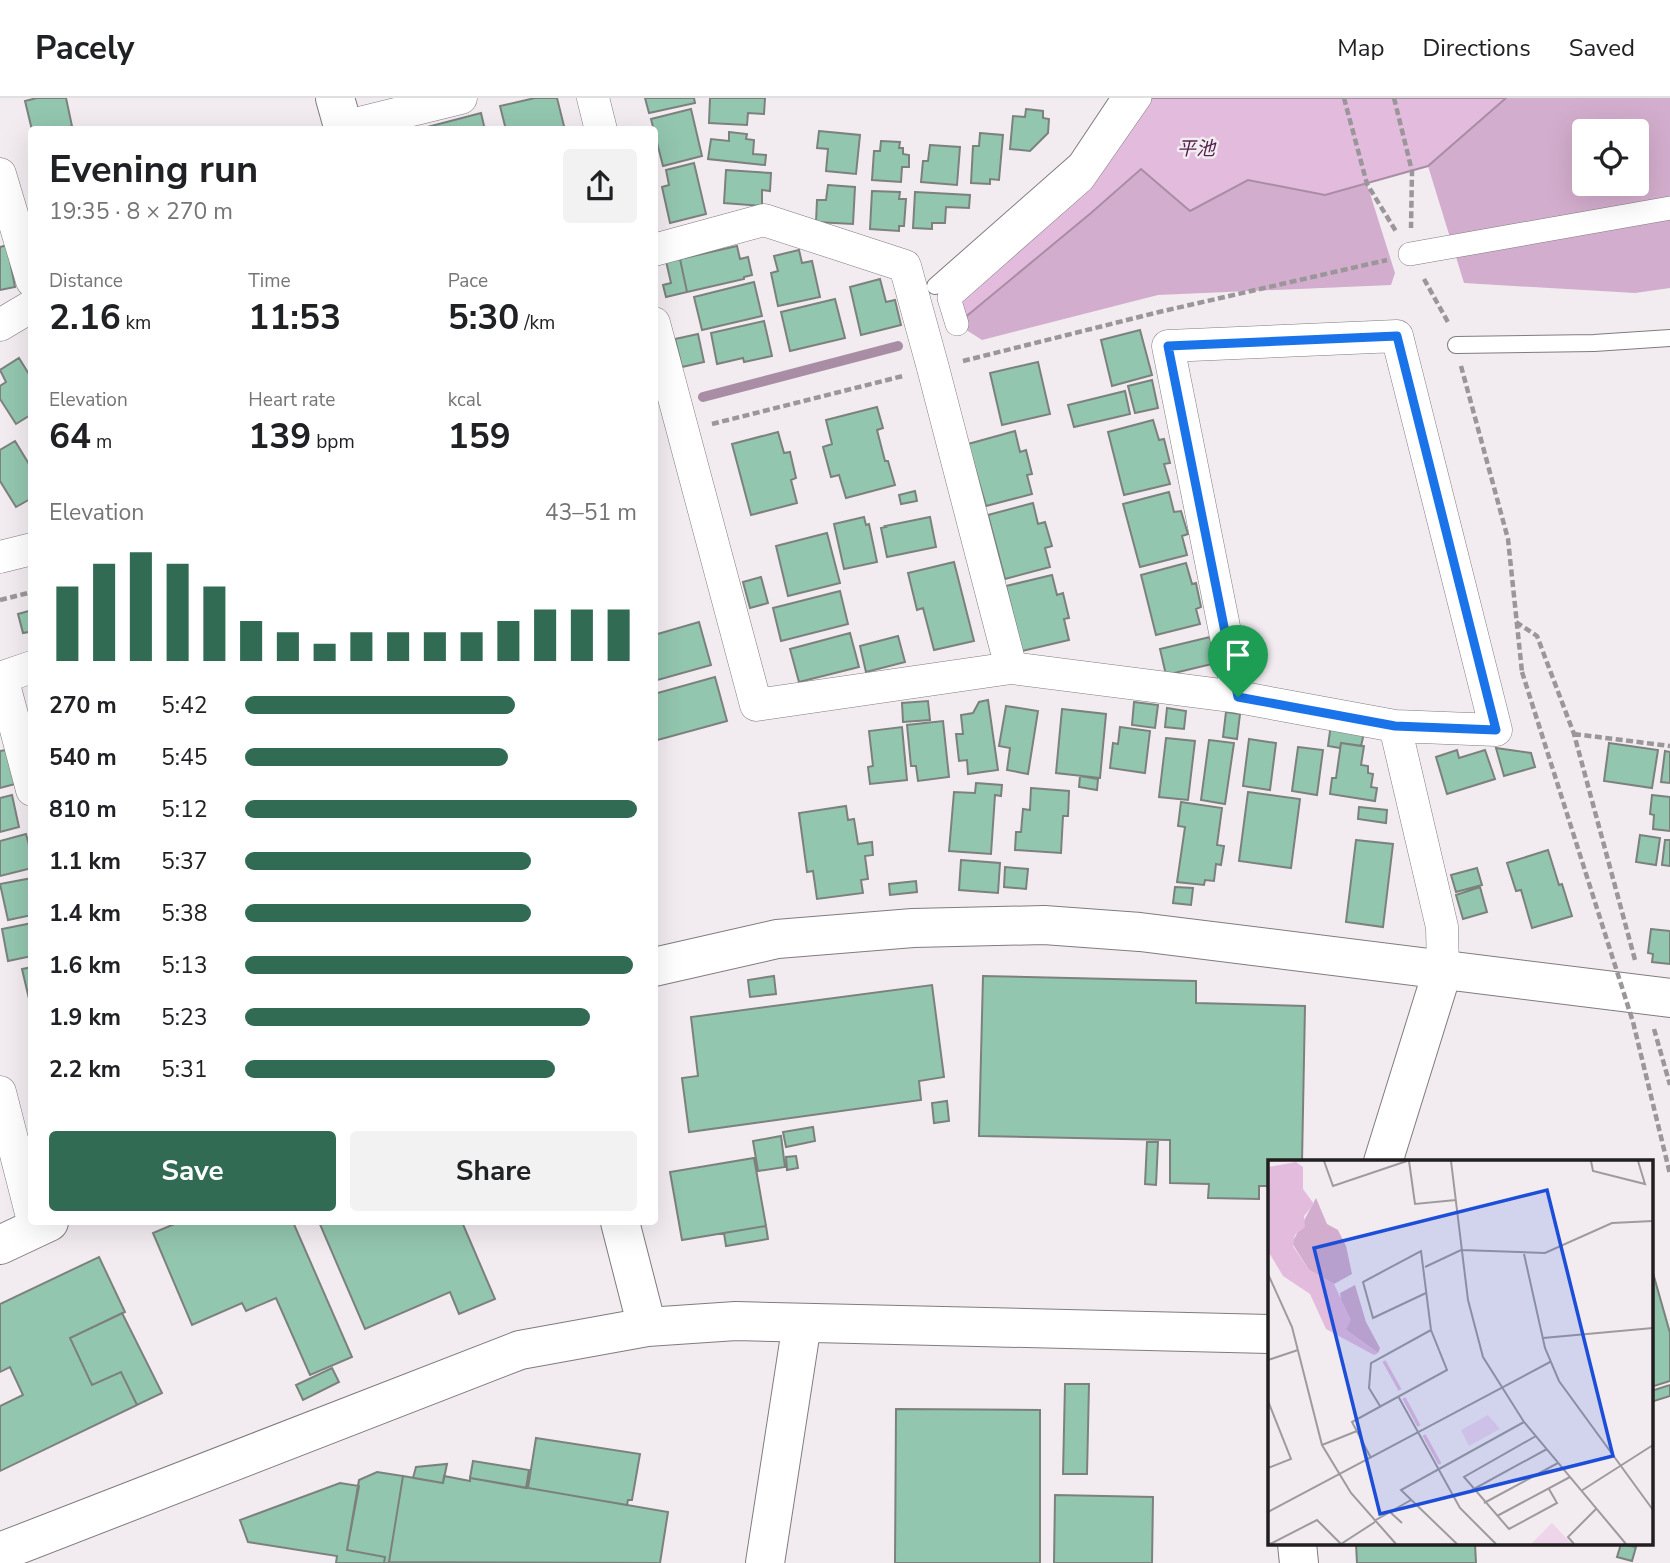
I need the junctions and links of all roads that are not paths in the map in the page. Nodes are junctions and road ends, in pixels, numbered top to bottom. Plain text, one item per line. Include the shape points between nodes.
1 (461, 98) edge
2 (593, 98) edge
3 (1119, 98) edge
4 (1140, 98) edge
5 (341, 118) edge
6 (600, 126) edge
7 (0, 174) edge
8 (1670, 208) edge
9 (658, 249) edge
10 (1410, 254) road end
11 (28, 268) edge
12 (935, 286) dead end
13 (28, 308) edge
14 (957, 324) dead end
15 (0, 325) edge
16 (1670, 338) edge
17 (1455, 345) dead end
18 (658, 352) edge
19 (662, 381) edge
20 (28, 550) edge
21 (0, 557) edge
22 (1011, 667) junction
23 (28, 668) edge
24 (1, 677) edge
25 (1238, 697) junction
26 (1395, 726) junction
27 (28, 775) edge
28 (658, 966) edge
29 (1443, 969) junction
30 (1656, 997) edge
31 (0, 1092) edge
32 (1384, 1160) edge
33 (28, 1190) edge
34 (32, 1225) edge
35 (621, 1225) edge
36 (0, 1245) edge
37 (802, 1323) junction
38 (647, 1327) junction
39 (1268, 1334) edge
40 (0, 1552) edge
41 (765, 1563) edge

1 - 5 street
2 - 6 street
3 - 12 lane via 1077,161
4 - 14 street via 1083,180 949,298
7 - 11 street
8 - 10 street
9 - 22 street via 764,220 905,267
13 - 15 street
16 - 17 lane
18 - 19 street
19 - 22 street via 682,431 756,705
20 - 21 street
22 - 25 street
23 - 24 street
24 - 27 street
25 - 26 street
25 - 26 street via 1168,346 1397,336 1496,730
26 - 29 street via 1442,927
28 - 29 street via 777,939 913,928 1044,925 1140,932
29 - 30 street
29 - 32 street
31 - 33 street
34 - 36 street
35 - 38 street
37 - 38 street via 736,1321
37 - 39 street
37 - 41 street
38 - 40 street via 520,1350

